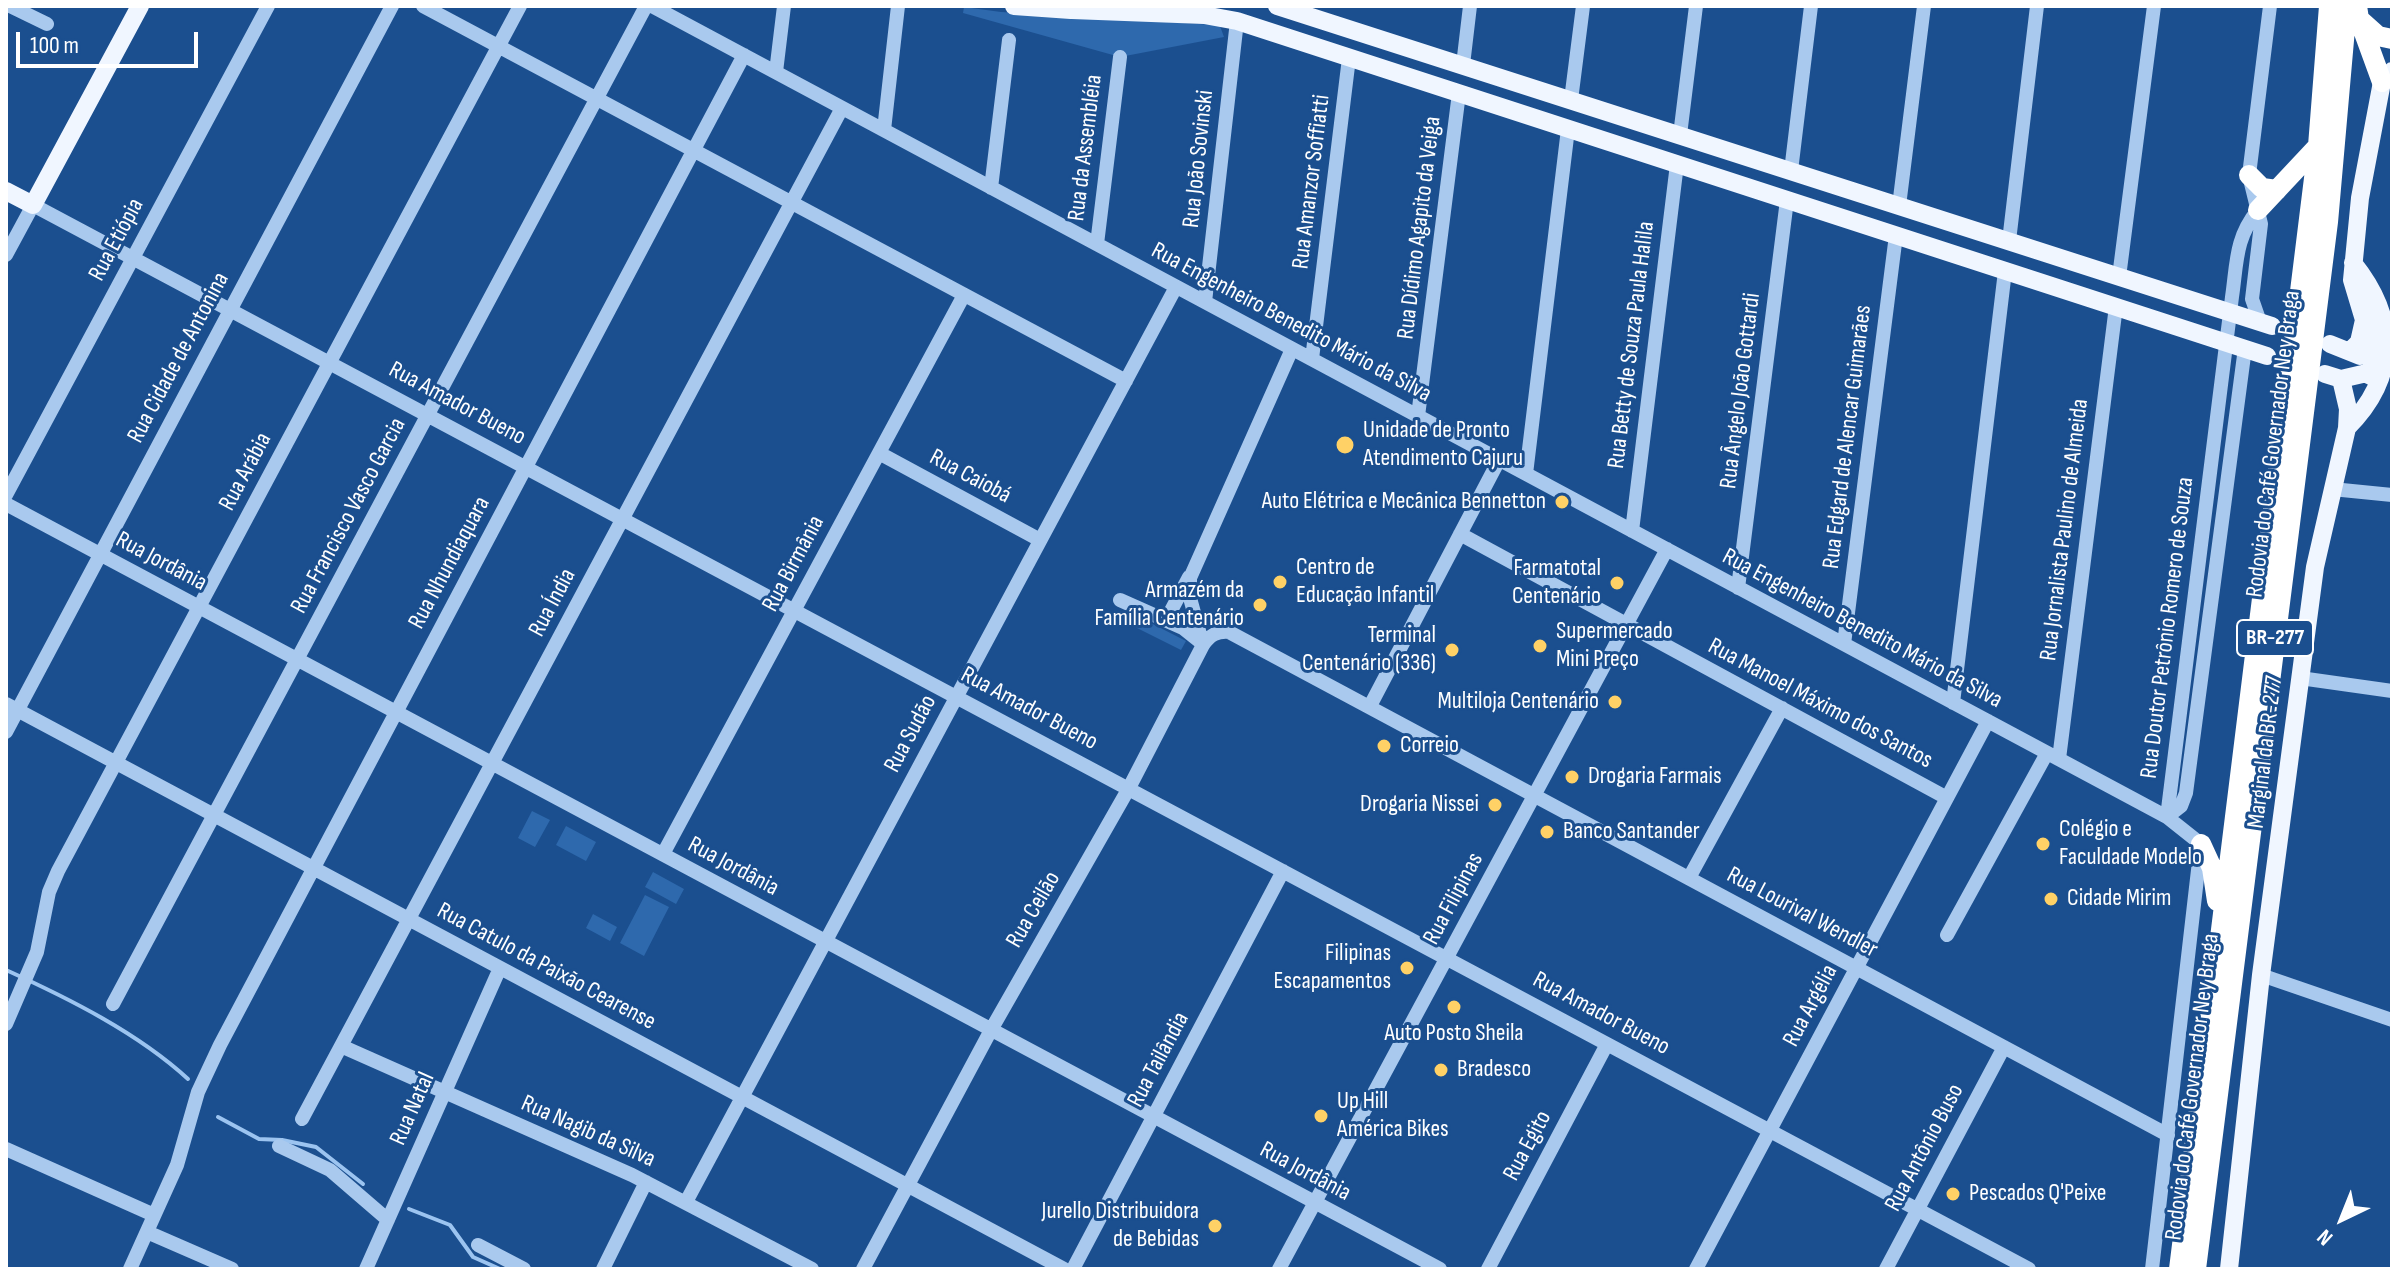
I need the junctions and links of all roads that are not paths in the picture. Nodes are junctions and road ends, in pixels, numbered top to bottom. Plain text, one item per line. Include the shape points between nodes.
1 (10, 6) edge
2 (140, 6) edge
3 (268, 6) edge
4 (392, 6) edge
5 (423, 6) edge
6 (520, 6) edge
7 (649, 6) edge
8 (784, 6) edge
9 (898, 6) edge
10 (1014, 6) edge
11 (1277, 6) edge
12 (1470, 6) edge
13 (1583, 6) edge
14 (1696, 6) edge
15 (1811, 6) edge
16 (1924, 6) edge
17 (2037, 6) edge
18 (2154, 6) edge
19 (2270, 6) edge
20 (2329, 6) edge
21 (1067, 8) edge
22 (2354, 10) edge
23 (671, 11) edge
24 (1237, 21) junction
25 (47, 24) dead end
26 (2392, 39) edge
27 (1009, 40) dead end
28 (1394, 44) junction
29 (498, 46) junction
30 (1426, 54) junction
31 (744, 55) junction
32 (1120, 57) dead end
33 (1349, 58) junction
34 (1463, 65) junction
35 (1386, 70) junction
36 (776, 72) junction
37 (2387, 77) edge
38 (1422, 81) junction
39 (1459, 93) junction
40 (597, 99) junction
41 (1571, 100) junction
42 (842, 108) junction
43 (1568, 129) junction
44 (884, 130) junction
45 (1680, 135) junction
46 (1701, 143) junction
47 (2318, 146) junction
48 (694, 151) junction
49 (1744, 156) junction
50 (1677, 164) junction
51 (1696, 171) junction
52 (1791, 171) junction
53 (2249, 175) junction
54 (1738, 184) junction
55 (991, 188) junction
56 (2277, 190) junction
57 (6, 191) edge
58 (1787, 200) junction
59 (792, 203) junction
60 (33, 205) junction
61 (1899, 206) junction
62 (2258, 210) junction
63 (1896, 235) junction
64 (2009, 241) junction
65 (1097, 244) junction
66 (6, 255) edge
67 (2053, 256) junction
68 (133, 259) junction
69 (2353, 263) junction
70 (2091, 268) junction
71 (2005, 271) junction
72 (2119, 277) junction
73 (2043, 283) junction
74 (1176, 287) junction
75 (964, 295) junction
76 (2086, 297) junction
77 (1205, 302) junction
78 (2116, 306) junction
79 (230, 310) junction
80 (2230, 312) junction
81 (2266, 324) joint
82 (2226, 342) junction
83 (2330, 344) dead end
84 (2245, 348) junction
85 (1292, 349) junction
86 (2350, 351) junction
87 (2267, 356) dead end
88 (1312, 359) junction
89 (329, 363) junction
90 (2372, 368) junction
91 (2333, 376) junction
92 (1126, 381) junction
93 (428, 416) junction
94 (1418, 416) junction
95 (2347, 428) junction
96 (879, 453) junction
97 (1499, 460) junction
98 (526, 468) junction
99 (1526, 474) junction
100 (2332, 489) junction
101 (6, 495) edge
102 (2392, 495) edge
103 (6, 504) edge
104 (622, 520) junction
105 (1632, 531) junction
106 (1460, 534) junction
107 (1040, 540) junction
108 (1667, 549) junction
109 (100, 554) junction
110 (1194, 566) junction
111 (1738, 588) junction
112 (1120, 600) dead end
113 (199, 607) junction
114 (794, 611) junction
115 (1166, 620) junction
116 (1627, 624) junction
117 (1844, 644) junction
118 (1203, 645) junction
119 (297, 660) junction
120 (2300, 678) junction
121 (2392, 691) edge
122 (956, 697) junction
123 (1953, 703) junction
124 (1370, 706) junction
125 (12, 707) edge
126 (1782, 708) junction
127 (396, 712) junction
128 (1988, 721) junction
129 (6, 732) edge
130 (2053, 756) junction
131 (116, 762) junction
132 (492, 764) junction
133 (1129, 788) junction
134 (1534, 795) junction
135 (1947, 798) junction
136 (214, 815) junction
137 (2167, 817) junction
138 (2201, 844) junction
139 (663, 854) junction
140 (313, 868) junction
141 (1283, 871) junction
142 (1689, 878) junction
143 (409, 919) junction
144 (2221, 934) junction
145 (1947, 935) dead end
146 (825, 941) junction
147 (1446, 958) junction
148 (500, 968) junction
149 (1857, 968) junction
150 (2261, 975) junction
151 (12, 991) edge
152 (113, 1004) dead end
153 (2392, 1020) edge
154 (6, 1024) edge
155 (991, 1030) junction
156 (1607, 1044) junction
157 (341, 1046) junction
158 (2004, 1047) junction
159 (445, 1093) junction
160 (742, 1097) junction
161 (1154, 1117) junction
162 (302, 1119) dead end
163 (1770, 1131) junction
164 (2168, 1135) junction
165 (279, 1146) dead end
166 (6, 1149) edge
167 (646, 1182) junction
168 (909, 1186) junction
169 (686, 1202) junction
170 (1315, 1202) junction
171 (1917, 1210) junction
172 (154, 1215) junction
173 (2202, 1218) junction
174 (388, 1220) junction
175 (147, 1232) junction
176 (478, 1245) dead end
177 (605, 1264) edge
178 (2182, 1268) edge
179 (130, 1269) edge
180 (232, 1269) edge
181 (366, 1269) edge
182 (524, 1269) edge
183 (622, 1269) edge
184 (812, 1269) edge
185 (863, 1269) edge
186 (1064, 1269) edge
187 (1073, 1269) edge
188 (1279, 1269) edge
189 (1440, 1269) edge
190 (1488, 1269) edge
191 (1696, 1269) edge
192 (1886, 1269) edge
193 (2029, 1269) edge
194 (2152, 1269) edge
195 (2212, 1269) edge
196 (2229, 1269) edge

1 - 25 street
2 - 60 main road
3 - 68 street, Rua Etiópia
4 - 79 street, Rua Cidade de Antonina
5 - 29 street
6 - 29 street, Rua Arábia
7 - 23 street, Rua Engenheiro Benedito Mário da Silva
7 - 40 street, Rua Francisco Vasco Garcia
8 - 36 street
9 - 44 street
10 - 21 main road
11 - 28 main road
12 - 34 street
13 - 41 street
14 - 45 street
15 - 52 street
16 - 61 street
17 - 64 street
18 - 72 street
19 - 53 street
20 - 47 highway, Rodovia do Café Governador Ney Braga / BR-277
21 - 24 main road
22 - 26 highway via 2378,36
22 - 37 highway
22 - 173 highway, Rodovia do Café Governador Ney Braga / BR-277
23 - 31 street, Rua Engenheiro Benedito Mário da Silva
24 - 33 main road
24 - 77 street, Rua João Sovinski
27 - 55 street
28 - 30 main road
28 - 35 main road via 1399,56
29 - 40 street
29 - 89 street, Rua Arábia
30 - 34 main road
30 - 38 main road via 1414,70
31 - 36 street, Rua Engenheiro Benedito Mário da Silva
31 - 48 street, Rua Nhundiaquara
32 - 65 street, Rua da Assembléia
33 - 35 main road
33 - 88 street, Rua Amanzor Soffiatti
34 - 41 main road
35 - 38 main road
36 - 42 street, Rua Engenheiro Benedito Mário da Silva
37 - 69 main road via 2360,198
38 - 39 main road
39 - 43 main road
39 - 94 street, Rua Dídimo Agapito da Veiga
40 - 48 street
40 - 93 street, Rua Francisco Vasco Garcia
41 - 45 main road
42 - 44 street, Rua Engenheiro Benedito Mário da Silva
42 - 59 street, Rua Índia
43 - 50 main road
43 - 99 street
44 - 55 street, Rua Engenheiro Benedito Mário da Silva
45 - 46 main road
46 - 49 main road
46 - 51 main road via 1712,156 1708,167
47 - 56 highway
47 - 144 highway, Rodovia do Café Governador Ney Braga / BR-277
48 - 59 street
48 - 98 street, Rua Nhundiaquara
49 - 52 main road
49 - 54 main road via 1736,156 1726,167
50 - 51 main road
50 - 105 street, Rua Betty de Souza Paula Halila
51 - 54 main road
52 - 61 main road
53 - 56 highway via 2262,188
53 - 62 street
54 - 58 main road
55 - 65 street, Rua Engenheiro Benedito Mário da Silva
56 - 62 highway
57 - 60 main road, Rua Amador Bueno
58 - 63 main road
58 - 111 street, Rua Ângelo João Gottardi
59 - 75 street
59 - 104 street, Rua Índia
60 - 66 street
60 - 68 street, Rua Amador Bueno
61 - 64 main road
62 - 80 street, Rua Doutor Petrônio Romero de Souza via 2241,237
62 - 81 street via 2261,237 2252,299
63 - 71 main road
63 - 117 street, Rua Edgard de Alencar Guimarães
64 - 67 main road
65 - 74 street, Rua Engenheiro Benedito Mário da Silva
67 - 70 main road
67 - 73 main road via 2060,270
68 - 79 street, Rua Amador Bueno
68 - 101 street, Rua Etiópia
69 - 86 main road via 2352,280 2364,320 2359,342
69 - 90 main road, BR-277 via 2371,307
69 - 95 main road, Marginal da BR-277 / BR-277 via 2379,302 2387,348 2376,392
70 - 72 main road
70 - 76 main road via 2082,269 2074,284
71 - 73 main road
71 - 123 street
72 - 80 main road
73 - 76 main road
74 - 77 street, Rua Engenheiro Benedito Mário da Silva
74 - 92 street, Rua Sudão
75 - 92 street
75 - 96 street, Rua Birmânia
76 - 78 main road
77 - 85 street, Rua Engenheiro Benedito Mário da Silva
78 - 82 main road
78 - 130 street, Rua Jornalista Paulino de Almeida
79 - 89 street, Rua Amador Bueno
79 - 109 street, Rua Cidade de Antonina
80 - 81 main road
80 - 82 street, Rua Doutor Petrônio Romero de Souza
82 - 84 main road
82 - 137 street, Rua Doutor Petrônio Romero de Souza
83 - 86 main road
84 - 87 main road
84 - 137 street, Rua Doutor Petrônio Romero de Souza via 2186,793 2181,806
85 - 88 street, Rua Engenheiro Benedito Mário da Silva
85 - 110 street
86 - 90 main road
86 - 91 main road via 2353,369
88 - 94 street, Rua Engenheiro Benedito Mário da Silva
89 - 93 street, Rua Amador Bueno
89 - 113 street, Rua Arábia
90 - 91 main road
90 - 95 main road, BR-277
91 - 95 main road, BR-277 via 2348,409
92 - 107 street, Rua Sudão
93 - 98 street, Rua Amador Bueno
93 - 119 street, Rua Francisco Vasco Garcia
94 - 97 street, Rua Engenheiro Benedito Mário da Silva
95 - 100 main road, Marginal da BR-277 / BR-277
96 - 107 street, Rua Caiobá
96 - 114 street, Rua Birmânia
97 - 99 street, Rua Engenheiro Benedito Mário da Silva
97 - 106 street
98 - 104 street, Rua Amador Bueno
98 - 127 street, Rua Nhundiaquara
99 - 105 street, Rua Engenheiro Benedito Mário da Silva
100 - 102 street
100 - 120 main road, Marginal da BR-277 / BR-277
103 - 109 street, Rua Jordânia
104 - 114 street, Rua Amador Bueno
104 - 132 street, Rua Índia
105 - 108 street, Rua Engenheiro Benedito Mário da Silva
106 - 116 street, Rua Manoel Máximo dos Santos
106 - 124 street
107 - 122 street, Rua Sudão
108 - 111 street, Rua Engenheiro Benedito Mário da Silva
108 - 116 street, Rua Filipinas
109 - 113 street, Rua Jordânia
109 - 125 street, Rua Cidade de Antonina
110 - 115 street
110 - 118 street via 1189,588
111 - 117 street, Rua Engenheiro Benedito Mário da Silva
112 - 115 street
113 - 119 street, Rua Jordânia
113 - 131 street, Rua Arábia
114 - 122 street, Rua Amador Bueno
114 - 139 street, Rua Birmânia
115 - 118 street
116 - 126 street, Rua Manoel Máximo dos Santos
116 - 134 street, Rua Filipinas
117 - 123 street, Rua Engenheiro Benedito Mário da Silva
118 - 124 street, Rua Lourival Wendler via 1217,633 1229,632
118 - 133 street, Rua Ceilão
119 - 127 street, Rua Jordânia
119 - 136 street, Rua Francisco Vasco Garcia
120 - 121 street
120 - 150 main road, Marginal da BR-277 / BR-277
122 - 133 street, Rua Amador Bueno
122 - 146 street, Rua Sudão
123 - 128 street, Rua Engenheiro Benedito Mário da Silva
124 - 134 street, Rua Lourival Wendler
125 - 129 street, Rua Cidade de Antonina
125 - 131 street, Rua Catulo da Paixão Cearense
126 - 135 street, Rua Manoel Máximo dos Santos
126 - 142 street
127 - 132 street, Rua Jordânia
127 - 140 street, Rua Nhundiaquara
128 - 130 street, Rua Engenheiro Benedito Mário da Silva
128 - 135 street, Rua Argélia
130 - 137 street, Rua Engenheiro Benedito Mário da Silva
130 - 145 street
131 - 136 street, Rua Catulo da Paixão Cearense
131 - 151 street, Rua Arábia via 53,882 32,966
132 - 139 street, Rua Jordânia
132 - 143 street, Rua Índia
133 - 141 street, Rua Amador Bueno
133 - 155 street, Rua Ceilão
134 - 142 street, Rua Lourival Wendler
134 - 147 street, Rua Filipinas
135 - 149 street, Rua Argélia
136 - 140 street, Rua Catulo da Paixão Cearense
136 - 152 street, Rua Francisco Vasco Garcia
137 - 138 street, Rua Engenheiro Benedito Mário da Silva
138 - 144 highway via 2212,868
138 - 164 street
139 - 146 street, Rua Jordânia
140 - 143 street, Rua Catulo da Paixão Cearense
140 - 172 street, Rua Nhundiaquara via 198,1092 182,1151
141 - 147 street, Rua Amador Bueno
141 - 161 street, Rua Tailândia
142 - 149 street, Rua Lourival Wendler
143 - 148 street, Rua Catulo da Paixão Cearense
143 - 157 street, Rua Índia
144 - 178 highway, Rodovia do Café Governador Ney Braga / BR-277
146 - 155 street, Rua Jordânia
146 - 160 street, Rua Sudão
147 - 156 street, Rua Amador Bueno
147 - 170 street, Rua Filipinas
148 - 159 street, Rua Natal
148 - 160 street, Rua Catulo da Paixão Cearense
149 - 158 street, Rua Lourival Wendler
149 - 163 street, Rua Argélia
150 - 153 street
150 - 196 main road, Marginal da BR-277
151 - 154 street, Rua Arábia
155 - 161 street, Rua Jordânia
155 - 168 street, Rua Ceilão
156 - 163 street, Rua Amador Bueno
156 - 190 street, Rua Egito
157 - 159 street, Rua Nagib da Silva
157 - 162 street, Rua Índia
158 - 164 street, Rua Lourival Wendler
158 - 171 street, Rua Antônio Buso
159 - 167 street, Rua Nagib da Silva
159 - 174 street, Rua Natal
160 - 168 street, Rua Catulo da Paixão Cearense
160 - 169 street, Rua Sudão
161 - 170 street, Rua Jordânia
161 - 187 street, Rua Tailândia
163 - 171 street, Rua Amador Bueno
163 - 191 street, Rua Argélia
164 - 194 street
165 - 174 street via 330,1170
166 - 172 street
167 - 169 street, Rua Nagib da Silva
167 - 177 street
168 - 185 street, Rua Ceilão
168 - 186 street, Rua Catulo da Paixão Cearense
169 - 184 street, Rua Nagib da Silva
170 - 188 street, Rua Filipinas
170 - 189 street, Rua Jordânia
171 - 192 street, Rua Antônio Buso
171 - 193 street, Rua Amador Bueno
172 - 175 street, Rua Nhundiaquara
173 - 178 highway, Rodovia do Café Governador Ney Braga / BR-277
173 - 195 highway
174 - 181 street, Rua Natal
175 - 179 street, Rua Nhundiaquara
175 - 180 street
176 - 182 street
177 - 183 street

